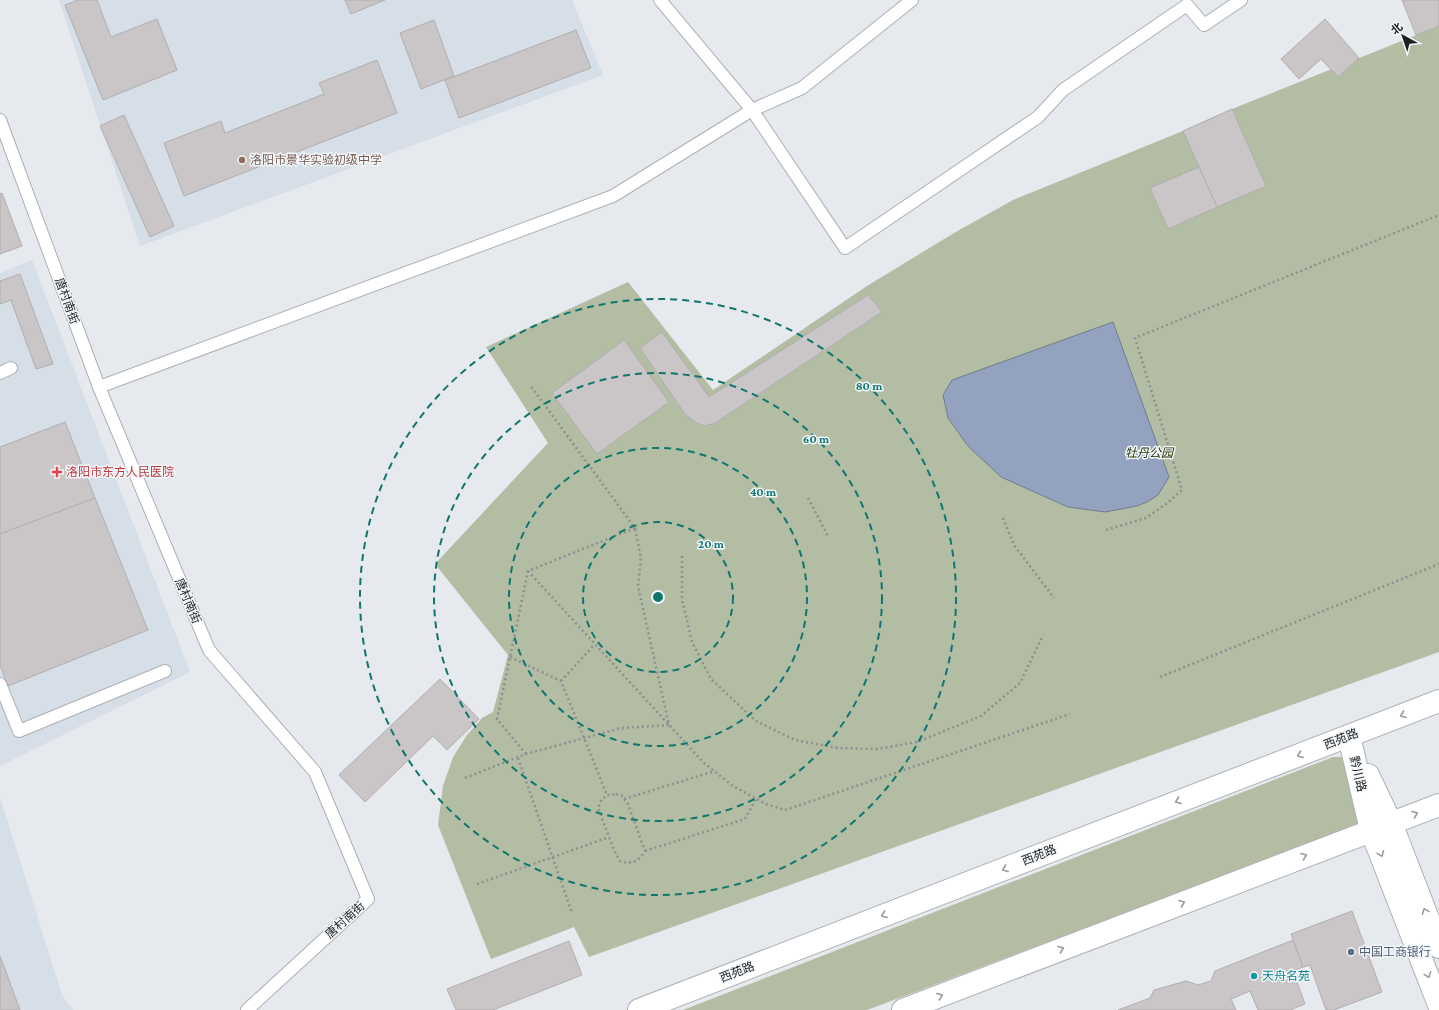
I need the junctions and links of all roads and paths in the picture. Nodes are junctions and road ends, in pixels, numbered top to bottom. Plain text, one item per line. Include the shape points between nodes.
1 (660, 0) edge
2 (912, 0) edge
3 (1241, 0) edge
4 (752, 110) junction
5 (0, 120) edge
6 (1439, 215) edge
7 (530, 385) dead end
8 (99, 387) junction
9 (808, 498) dead end
10 (1003, 518) dead end
11 (635, 528) junction
12 (1106, 530) dead end
13 (828, 536) dead end
14 (682, 556) dead end
15 (1439, 564) edge
16 (528, 571) junction
17 (1054, 598) dead end
18 (1043, 635) dead end
19 (595, 644) junction
20 (510, 657) junction
21 (165, 671) dead end
22 (1160, 677) dead end
23 (561, 681) junction
24 (0, 684) edge
25 (1439, 701) edge
26 (1070, 714) dead end
27 (669, 725) junction
28 (1349, 736) junction
29 (584, 738) junction
30 (526, 754) junction
31 (518, 758) junction
32 (715, 771) junction
33 (465, 778) dead end
34 (607, 795) junction
35 (624, 799) junction
36 (757, 799) junction
37 (1439, 804) edge
38 (1381, 826) junction
39 (609, 837) junction
40 (645, 851) junction
41 (552, 857) junction
42 (477, 884) dead end
43 (572, 913) dead end
44 (1439, 947) edge
45 (1439, 1005) edge
46 (247, 1010) edge
47 (639, 1010) edge
48 (903, 1010) edge

1 - 4 lane
2 - 4 lane via 802,88
3 - 4 lane via 1204,26 1187,6 1063,90 1038,117 845,248
4 - 8 lane via 613,196
5 - 8 lane, 唐村南街
6 - 12 path via 1135,338 1182,490 1146,518
7 - 11 path
8 - 46 lane, 唐村南街 via 209,650 315,772 368,899
9 - 13 path
10 - 17 path via 1014,545
11 - 16 path
11 - 27 path via 641,558 638,586
14 - 18 path via 682,599 692,642 711,680 756,722 795,740 838,748 877,749 917,742 980,716 1020,683
15 - 22 path
16 - 19 path
16 - 20 path
19 - 23 path
19 - 27 path
20 - 23 path
20 - 30 path via 496,719
21 - 24 lane via 19,731
23 - 29 path
25 -> 28 main road, 西苑路
26 - 36 path via 785,810
27 - 29 path via 621,728
27 - 32 path via 704,763
28 - 38 main road, 黔川路
28 -> 47 main road, 西苑路
29 - 30 path
29 - 34 path
30 - 31 path
31 - 33 path
31 - 41 path
32 - 35 path
32 - 36 path via 733,786
34 - 35 path via 616,794
34 - 39 path via 598,808
35 - 40 path
36 - 40 path via 745,819
38 -> 37 main road
44 -> 38 main road, 黔川路
38 -> 45 main road, 黔川路
48 -> 38 main road
39 - 40 path via 620,861 635,862
39 - 41 path
41 - 42 path
41 - 43 path

